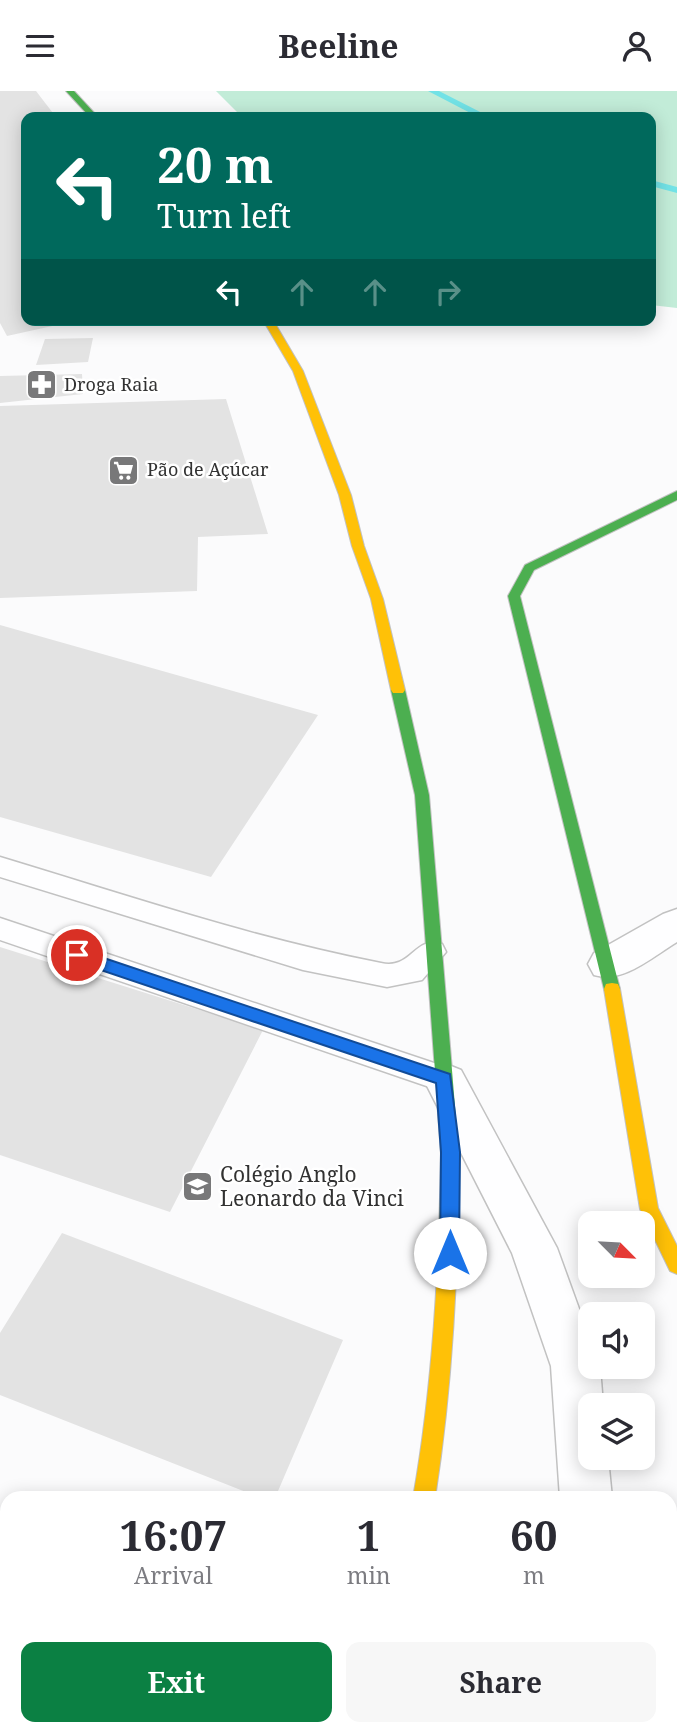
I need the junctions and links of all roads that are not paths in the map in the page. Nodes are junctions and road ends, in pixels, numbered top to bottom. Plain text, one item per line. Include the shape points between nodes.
1 (70, 91) edge
2 (89, 112) edge
3 (272, 326) edge
4 (677, 495) edge
5 (0, 867) edge
6 (677, 924) edge
7 (0, 929) edge
8 (432, 952) junction
9 (608, 964) junction
10 (444, 1079) junction
11 (677, 1265) edge
12 (425, 1491) edge
13 (585, 1491) edge

1 - 2 main road
3 - 8 main road via 298,371 345,495 377,599 422,795
4 - 9 main road via 529,568 514,596
5 - 8 lane via 303,959 387,976 412,972
6 - 9 street
7 - 10 lane
8 - 10 main road
9 - 11 main road via 649,1209
10 - 12 main road via 450,1152 450,1279 437,1428
10 - 13 street via 534,1248 575,1366

